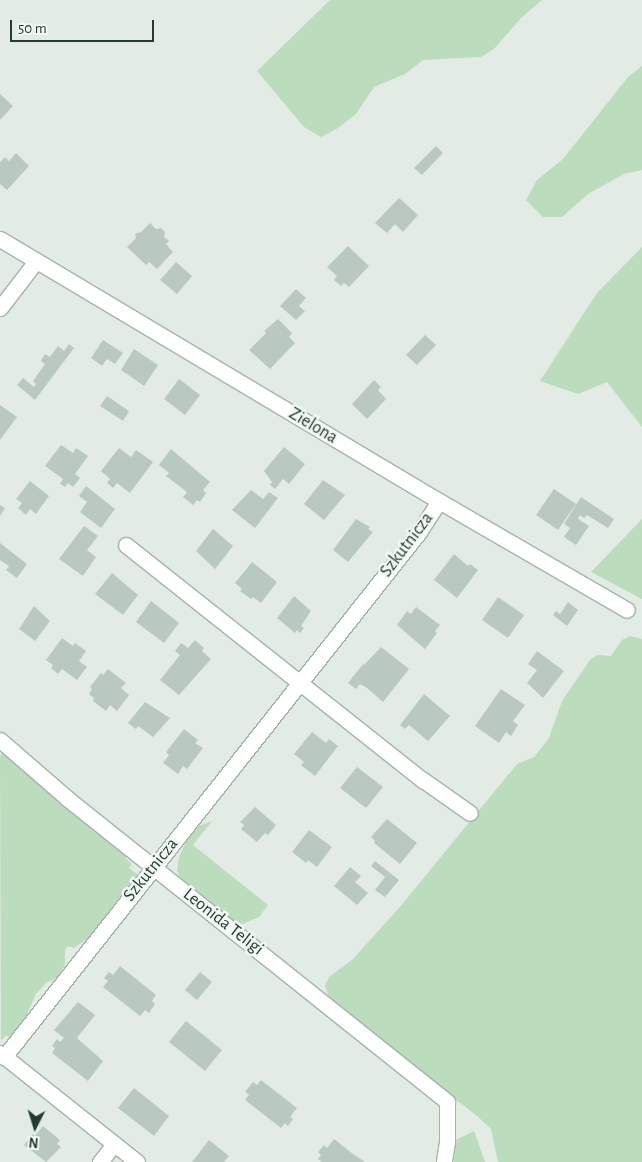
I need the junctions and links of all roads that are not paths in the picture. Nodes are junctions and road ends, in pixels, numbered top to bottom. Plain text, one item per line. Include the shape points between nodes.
1 (0, 239) edge
2 (36, 261) junction
3 (0, 308) edge
4 (439, 501) junction
5 (126, 546) dead end
6 (627, 610) dead end
7 (299, 683) junction
8 (0, 740) edge
9 (470, 813) dead end
10 (153, 867) junction
11 (2, 1055) edge
12 (114, 1144) junction
13 (100, 1162) edge
14 (137, 1162) edge
15 (444, 1162) edge

1 - 2 street, Zielona
2 - 3 street
2 - 4 street, Zielona
4 - 6 street, Zielona
4 - 7 street, Szkutnicza via 419,532
5 - 7 street
7 - 9 street via 422,780
7 - 10 street, Szkutnicza
8 - 10 street, Leonida Teligi
10 - 11 street, Szkutnicza
10 - 15 street, Leonida Teligi via 447,1102
11 - 12 street
12 - 13 street
12 - 14 street

